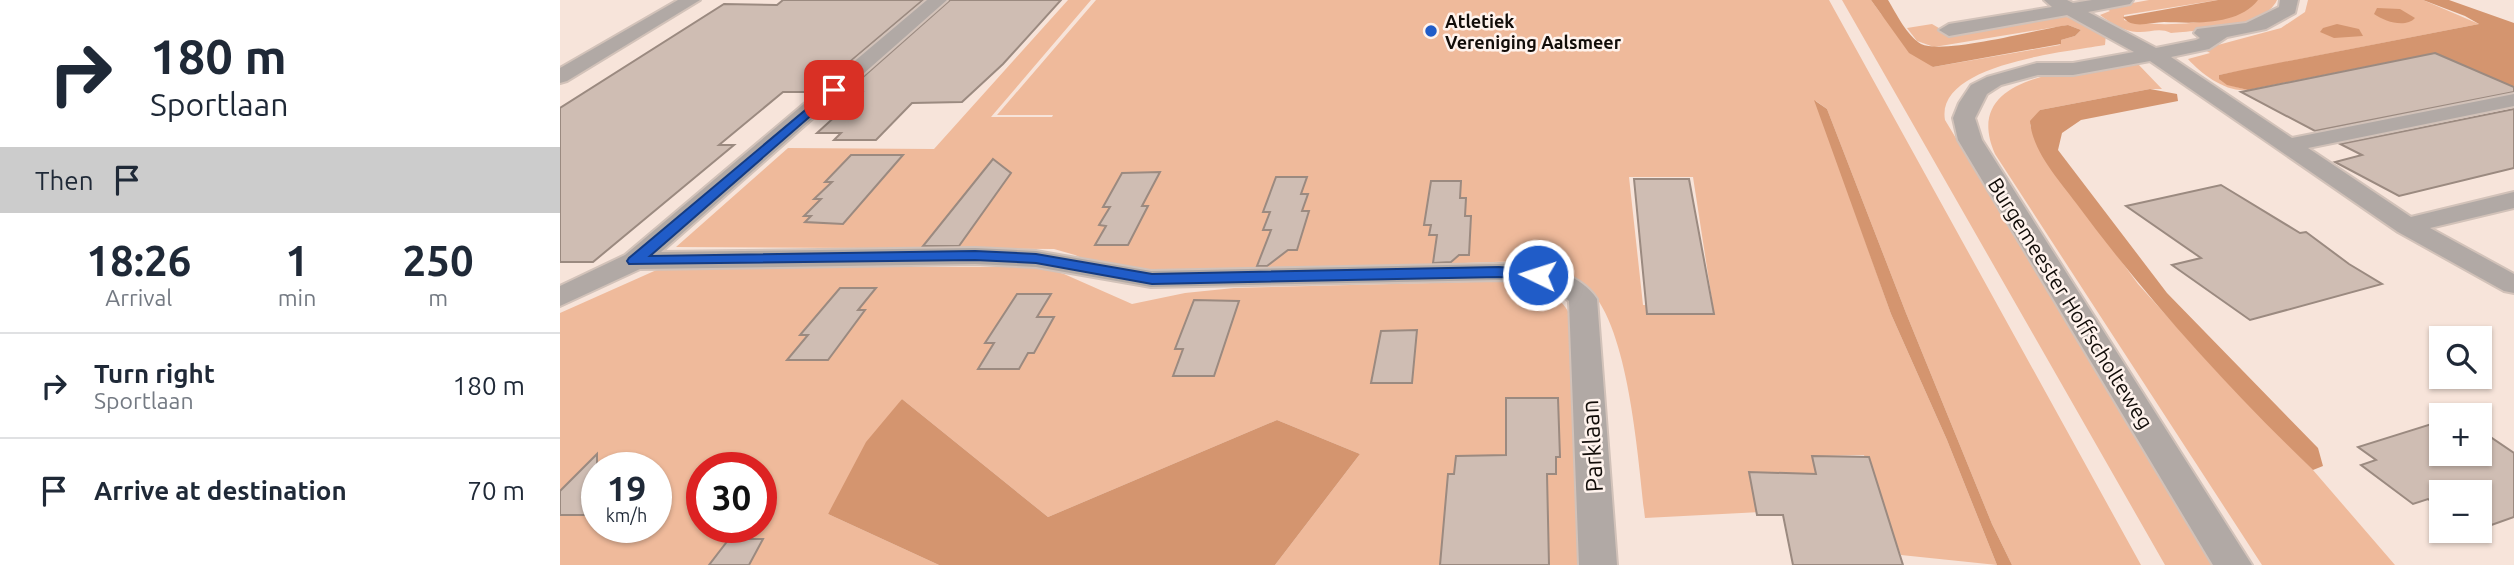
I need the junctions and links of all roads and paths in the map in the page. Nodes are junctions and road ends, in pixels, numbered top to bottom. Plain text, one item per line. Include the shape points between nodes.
1 (691, 0) edge
2 (938, 0) edge
3 (2124, 0) edge
4 (2288, 0) edge
5 (2061, 4) edge
6 (1949, 30) dead end
7 (2144, 49) junction
8 (560, 77) edge
9 (2512, 100) edge
10 (2286, 146) junction
11 (2514, 200) edge
12 (2407, 226) junction
13 (635, 261) junction
14 (2514, 285) edge
15 (560, 297) edge
16 (1598, 565) edge
17 (2233, 565) edge

1 - 8 street
2 - 13 street
3 - 5 street
4 - 7 street, Burgemeester Hoffscholteweg via 2288,9 2275,20 2222,32 2203,45
5 - 6 street
5 - 7 street
7 - 10 street
7 - 17 street, Burgemeester Hoffscholteweg via 2073,69 2037,69 2005,77 1979,90 1964,118 1970,140
9 - 10 street
10 - 12 street
11 - 12 street
12 - 14 street
13 - 15 street
13 - 16 street, Parklaan via 975,256 1036,259 1152,279 1523,273 1553,277 1583,299

